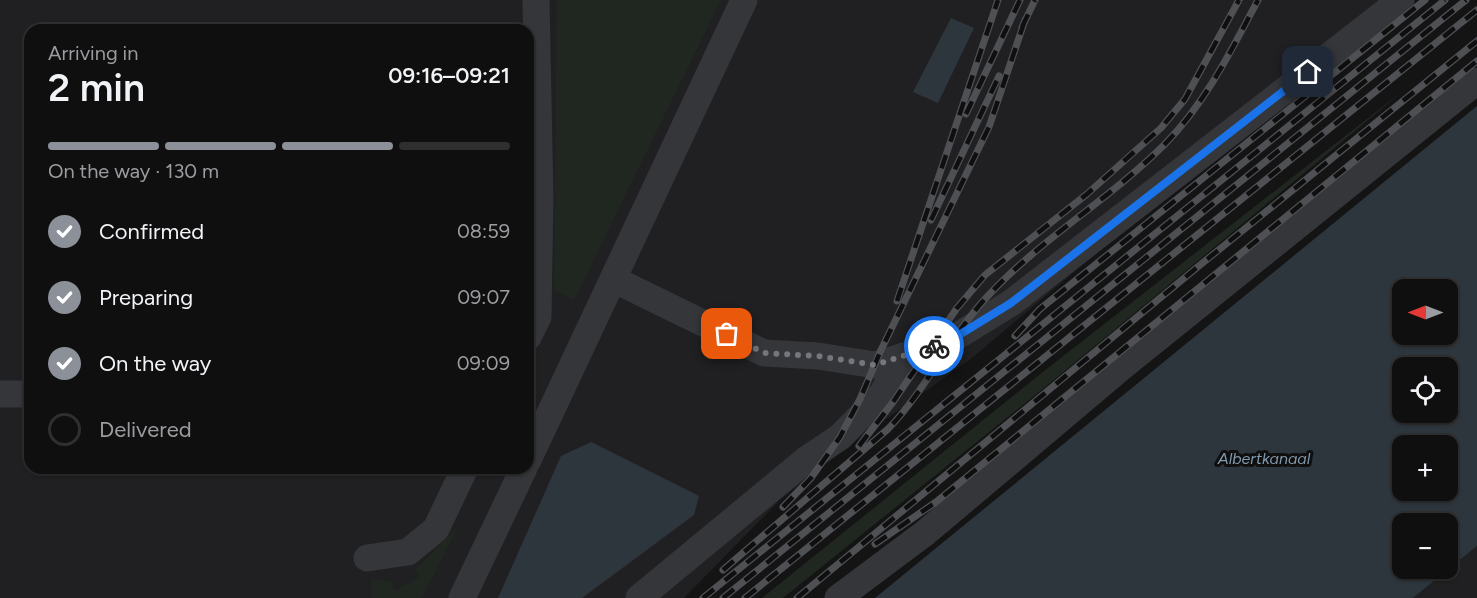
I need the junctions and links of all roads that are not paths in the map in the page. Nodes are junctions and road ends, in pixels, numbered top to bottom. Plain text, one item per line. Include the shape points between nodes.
1 (536, 0) edge
2 (744, 0) edge
3 (1401, 0) edge
4 (1477, 81) edge
5 (613, 279) junction
6 (534, 325) edge
7 (903, 356) junction
8 (0, 394) edge
9 (24, 394) edge
10 (534, 447) edge
11 (462, 474) edge
12 (521, 474) edge
13 (367, 558) dead end
14 (462, 598) edge
15 (639, 598) edge
16 (838, 598) edge

1 - 6 lane via 540,198 538,317
2 - 5 lane
3 - 7 lane via 1011,303 959,335
4 - 16 lane via 1123,366 926,533
5 - 7 lane via 764,353 875,365
5 - 10 lane
7 - 15 lane via 882,394 840,437 807,459
8 - 9 lane
11 - 13 lane via 436,529 408,552
12 - 14 lane

